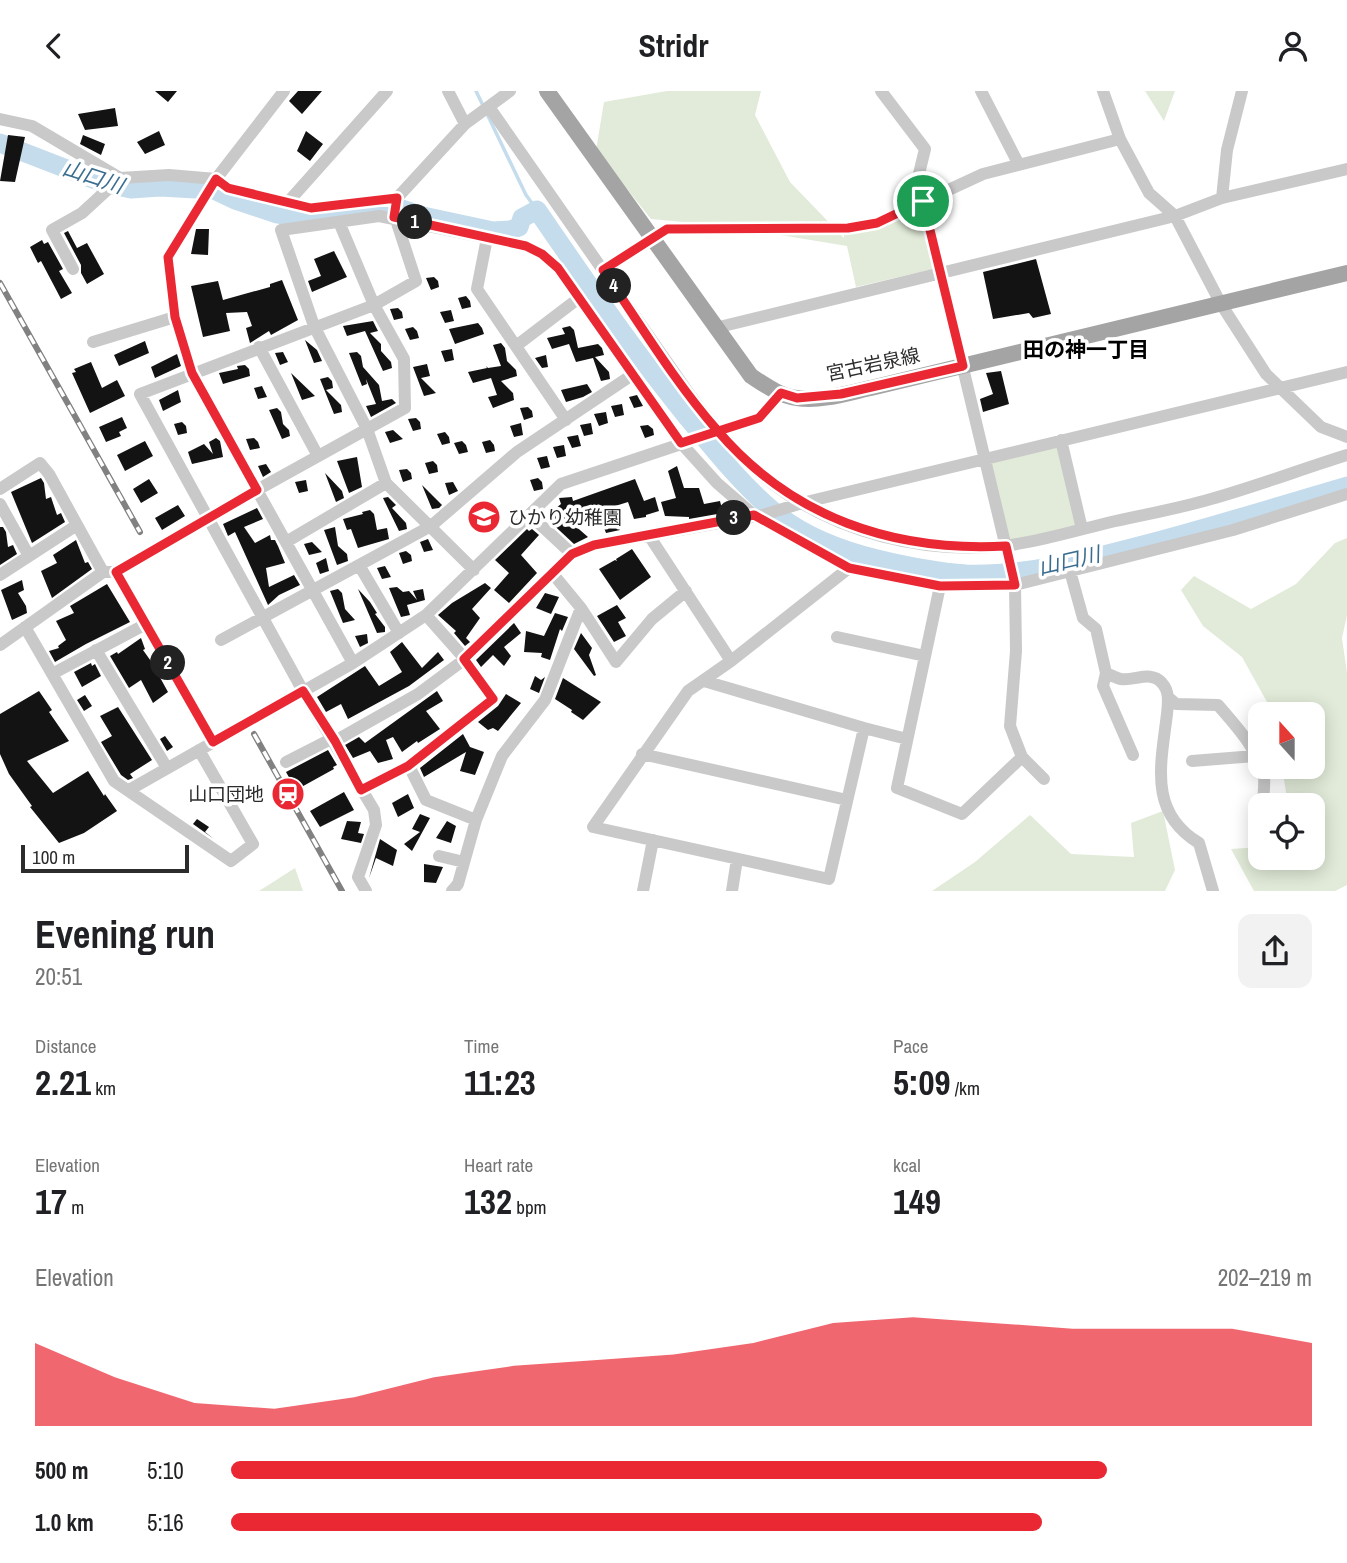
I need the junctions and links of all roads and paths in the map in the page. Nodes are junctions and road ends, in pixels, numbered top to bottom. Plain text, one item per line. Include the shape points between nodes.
1 (284, 91) edge
2 (387, 91) edge
3 (448, 91) edge
4 (510, 91) edge
5 (547, 91) edge
6 (881, 91) edge
7 (981, 91) edge
8 (1104, 91) edge
9 (1242, 91) edge
10 (489, 107) junction
11 (0, 119) edge
12 (465, 124) junction
13 (1120, 139) junction
14 (1018, 163) junction
15 (1347, 169) edge
16 (120, 178) junction
17 (216, 179) junction
18 (397, 198) junction
19 (1222, 198) junction
20 (289, 201) junction
21 (917, 204) junction
22 (1175, 216) junction
23 (394, 217) junction
24 (339, 222) junction
25 (651, 237) junction
26 (487, 238) junction
27 (73, 269) dead end
28 (603, 270) junction
29 (940, 273) junction
30 (1347, 273) edge
31 (579, 298) junction
32 (1221, 304) junction
33 (374, 305) junction
34 (175, 317) junction
35 (314, 326) junction
36 (715, 328) junction
37 (93, 342) dead end
38 (516, 346) junction
39 (259, 347) junction
40 (963, 366) junction
41 (1347, 372) edge
42 (192, 373) junction
43 (632, 375) junction
44 (1280, 388) junction
45 (781, 393) junction
46 (566, 420) junction
47 (367, 429) junction
48 (717, 431) junction
49 (1347, 437) edge
50 (1061, 440) junction
51 (681, 443) junction
52 (1347, 454) edge
53 (318, 456) junction
54 (985, 459) junction
55 (386, 483) junction
56 (0, 489) edge
57 (257, 490) junction
58 (1347, 494) edge
59 (802, 503) junction
60 (0, 504) edge
61 (530, 515) junction
62 (758, 515) junction
63 (209, 518) junction
64 (77, 525) junction
65 (431, 526) junction
66 (1082, 529) junction
67 (648, 534) junction
68 (286, 542) junction
69 (1007, 548) junction
70 (572, 554) junction
71 (29, 556) junction
72 (359, 565) junction
73 (849, 568) junction
74 (474, 570) junction
75 (1070, 571) junction
76 (110, 572) junction
77 (552, 574) junction
78 (0, 575) edge
79 (1015, 581) junction
80 (940, 586) junction
81 (313, 590) junction
82 (686, 591) junction
83 (581, 608) junction
84 (426, 615) junction
85 (263, 618) junction
86 (146, 624) junction
87 (25, 627) junction
88 (399, 633) junction
89 (837, 636) dead end
90 (221, 640) dead end
91 (0, 645) edge
92 (96, 650) junction
93 (925, 656) junction
94 (464, 659) junction
95 (732, 661) junction
96 (353, 663) junction
97 (1106, 673) junction
98 (52, 674) junction
99 (704, 681) junction
100 (303, 691) junction
101 (1168, 697) junction
102 (864, 728) junction
103 (334, 739) junction
104 (907, 739) junction
105 (213, 742) junction
106 (1248, 745) edge
107 (199, 750) junction
108 (642, 754) junction
109 (1133, 755) dead end
110 (1021, 757) junction
111 (1248, 757) edge
112 (1192, 761) dead end
113 (286, 762) dead end
114 (408, 766) junction
115 (167, 768) junction
116 (1044, 779) dead end
117 (129, 790) junction
118 (361, 790) junction
119 (847, 800) junction
120 (476, 820) junction
121 (653, 840) junction
122 (439, 856) dead end
123 (737, 859) junction
124 (464, 862) junction
125 (828, 885) edge
126 (366, 891) edge
127 (452, 891) edge
128 (643, 891) edge
129 (732, 891) edge
130 (1213, 891) edge

1 - 17 street
2 - 20 street
3 - 12 street
4 - 10 street
5 - 25 main road, 宮古岩泉線
6 - 21 street via 925,149
7 - 14 street
8 - 13 street
9 - 19 street via 1227,150
10 - 12 street
10 - 28 street
11 - 16 street via 32,126
12 - 18 street
13 - 14 street
13 - 22 street via 1149,193
14 - 21 street
15 - 19 street
16 - 17 street via 169,175
16 - 27 street via 82,213 52,230
17 - 20 street via 228,188
17 - 34 street via 168,257
18 - 20 street via 311,208
18 - 23 street
19 - 22 street
21 - 25 street via 877,223 848,228 667,229
21 - 29 street
22 - 29 street
22 - 32 street
23 - 24 street
23 - 26 street
23 - 33 street via 416,281
24 - 33 street
24 - 35 street via 281,230
25 - 28 street
25 - 36 main road, 宮古岩泉線
26 - 31 street via 542,254
26 - 38 street via 477,289
28 - 48 street
29 - 36 street
29 - 40 street
30 - 32 main road, 宮古岩泉線
31 - 38 street
31 - 43 street
32 - 40 main road, 宮古岩泉線
32 - 44 street
33 - 35 street
33 - 47 street via 404,359 405,408
34 - 37 street
34 - 42 street
35 - 39 street
35 - 47 street
36 - 45 main road, 宮古岩泉線 via 751,376
38 - 46 street
39 - 42 street
39 - 53 street
40 - 45 main road, 宮古岩泉線 via 841,394 797,398
40 - 54 street
41 - 44 street
42 - 57 street
42 - 63 street via 140,394
43 - 46 street
43 - 51 street
44 - 49 street via 1321,427
44 - 50 street
45 - 48 street via 759,418
46 - 65 street via 517,452
47 - 53 street
47 - 55 street
48 - 51 street
48 - 59 street via 773,484
50 - 54 street
50 - 66 street
51 - 61 street via 561,484
51 - 62 street via 717,484
52 - 66 street via 1209,500
53 - 57 street
54 - 59 street
54 - 69 street
55 - 65 street
55 - 68 street
56 - 64 street via 40,463
57 - 63 street
57 - 68 street
58 - 75 street via 1233,530
59 - 62 street
59 - 69 street via 885,537 929,545
60 - 71 street
61 - 70 street
61 - 74 street
62 - 67 street
62 - 73 street
63 - 76 street
63 - 85 street
64 - 71 street
64 - 76 street
65 - 72 street
65 - 74 street
66 - 69 street
67 - 70 street
67 - 82 street
68 - 81 street
69 - 79 street
70 - 77 street
71 - 78 street
72 - 81 street
72 - 88 street
73 - 80 street
73 - 95 street
74 - 84 street
75 - 79 street
75 - 97 street via 1083,618 1096,629
76 - 86 street
76 - 87 street
77 - 83 street
77 - 94 street
79 - 80 street
79 - 110 street via 1010,726
80 - 93 street
81 - 85 street
81 - 96 street
82 - 83 street via 652,619 617,662
82 - 95 street
83 - 120 street via 545,700 502,756
84 - 88 street
84 - 94 street
85 - 90 street
85 - 100 street
86 - 92 street
86 - 105 street
87 - 91 street
87 - 98 street
88 - 96 street
89 - 93 street
92 - 98 street
92 - 115 street
93 - 104 street
94 - 103 street via 418,694
94 - 114 street via 493,699
95 - 99 street
96 - 100 street
97 - 101 street via 1122,679 1150,676 1162,683
97 - 109 street via 1103,686
98 - 117 street via 114,781
99 - 102 street
99 - 108 street via 688,691
100 - 103 street
100 - 105 street
101 - 106 street via 1176,704 1217,705
101 - 130 street via 1160,771 1163,801 1184,834 1199,843
102 - 104 street
102 - 119 street
103 - 113 street
103 - 118 street
104 - 110 street via 897,788 962,814
105 - 107 street
107 - 115 street
107 - 117 street via 253,844 231,861
108 - 119 street
108 - 121 street via 593,827
110 - 116 street
111 - 112 street
114 - 118 street
114 - 120 street via 426,800
115 - 117 street
118 - 126 street via 374,810 376,825 358,877
119 - 125 street
120 - 124 street
121 - 123 street
121 - 128 street
122 - 124 street
123 - 125 street
123 - 129 street
124 - 127 street

